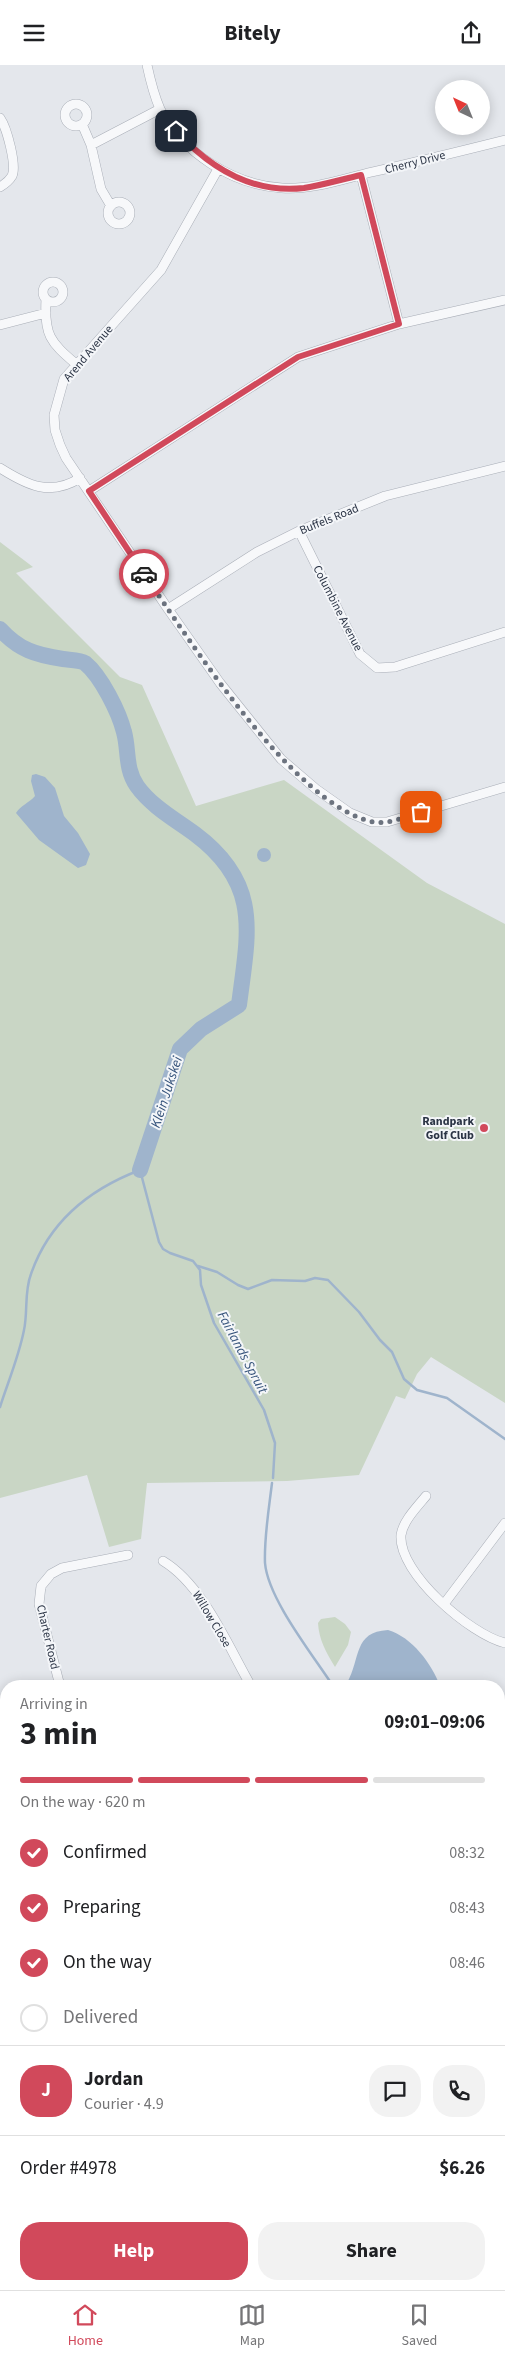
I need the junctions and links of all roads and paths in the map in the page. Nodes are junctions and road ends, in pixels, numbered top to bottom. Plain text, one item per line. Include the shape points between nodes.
1 (147, 65) edge
2 (160, 109) junction
3 (0, 119) edge
4 (82, 124) dead end
5 (505, 140) edge
6 (91, 145) junction
7 (218, 169) junction
8 (361, 175) junction
9 (0, 187) edge
10 (111, 206) dead end
11 (46, 299) dead end
12 (505, 300) edge
13 (46, 313) junction
14 (399, 324) junction
15 (0, 325) edge
16 (76, 364) junction
17 (505, 466) edge
18 (0, 468) edge
19 (80, 478) junction
20 (89, 491) junction
21 (299, 531) junction
22 (168, 609) junction
23 (505, 632) edge
24 (505, 787) edge
25 (426, 1496) dead end
26 (505, 1523) edge
27 (128, 1555) dead end
28 (163, 1561) dead end
29 (444, 1604) junction
30 (505, 1643) edge
31 (58, 1680) edge
32 (247, 1680) edge

1 - 2 street, Cherry Drive
2 - 6 street
2 - 7 street, Cherry Drive via 192,149
3 - 9 street via 14,166 12,177
4 - 6 street
5 - 8 street, Cherry Drive
6 - 10 street via 101,189
7 - 8 street, Cherry Drive via 262,186 284,188 305,188
7 - 16 street, Arend Avenue via 166,263
8 - 14 street
11 - 13 street
12 - 14 street
13 - 15 street
13 - 16 street via 51,341
14 - 20 street via 298,357
16 - 19 street, Arend Avenue via 64,379 55,408 54,425 62,451
17 - 21 street, Buffels Road via 385,496
18 - 19 street via 23,483 45,488 71,484
19 - 20 street, Arend Avenue
20 - 22 street, Arend Avenue
21 - 22 street, Buffels Road via 257,552
21 - 23 street, Columbine Avenue via 360,654 377,668 395,667
22 - 24 street, Arend Avenue via 220,683 281,759 350,813 372,821 388,822
25 - 29 street via 405,1525 402,1542 419,1580
26 - 29 street
27 - 31 street, Charter Road via 62,1568 45,1580 39,1595 41,1613
28 - 32 street, Willow Close via 180,1573 196,1592
29 - 30 street via 483,1634

